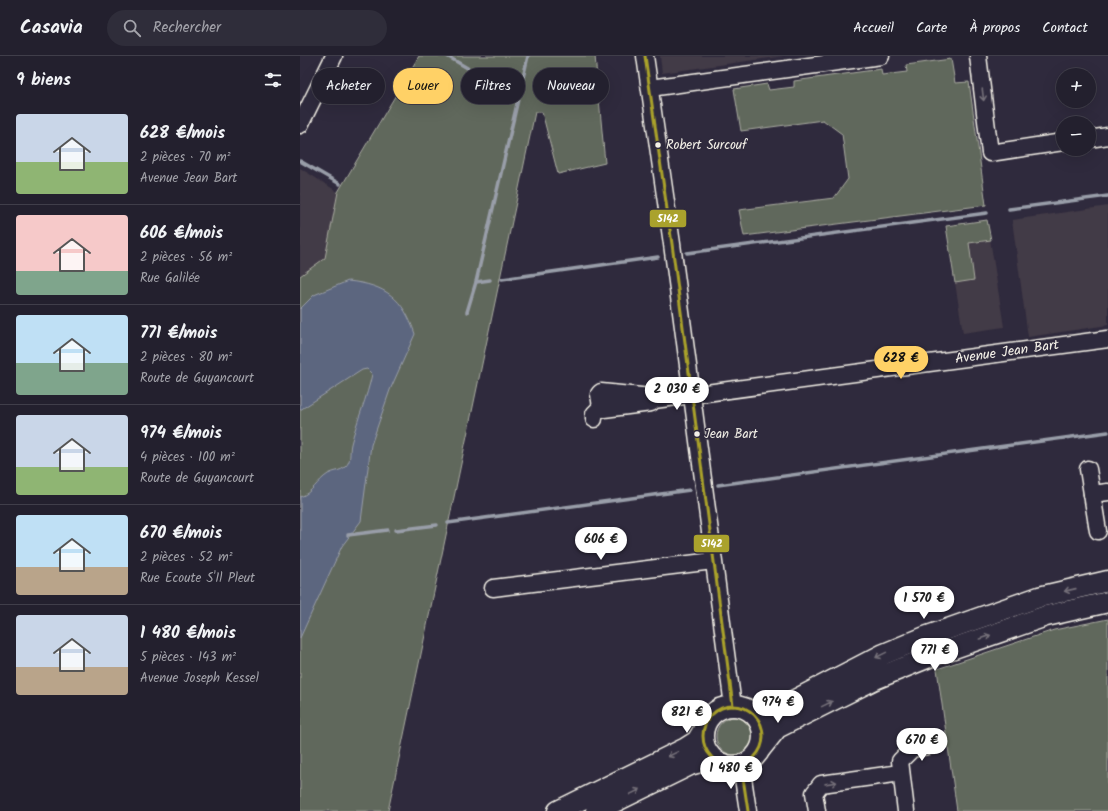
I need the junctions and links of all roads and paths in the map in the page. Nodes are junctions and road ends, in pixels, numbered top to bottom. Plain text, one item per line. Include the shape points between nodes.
1 (334, 56) edge
2 (645, 56) edge
3 (881, 56) edge
4 (978, 56) edge
5 (650, 88) junction
6 (300, 125) edge
7 (1108, 136) edge
8 (1096, 138) edge
9 (1056, 143) edge
10 (1108, 339) edge
11 (691, 395) junction
12 (599, 399) dead end
13 (1088, 469) dead end
14 (1100, 493) edge
15 (1098, 531) dead end
16 (713, 561) junction
17 (1108, 581) edge
18 (493, 588) dead end
19 (1108, 602) edge
20 (742, 708) junction
21 (703, 732) junction
22 (934, 746) dead end
23 (761, 748) junction
24 (732, 765) junction
25 (901, 773) junction
26 (558, 811) edge
27 (598, 811) edge
28 (748, 811) edge
29 (817, 811) edge
30 (906, 811) edge

1 - 6 street
2 - 5 street
3 - 5 street
4 -> 9 street via 990,152
5 - 11 street
7 - 8 street
10 - 11 street, Avenue Jean Bart
11 - 12 street, Avenue Jean Bart via 604,409
11 - 16 street
13 - 14 street
14 - 15 street
16 - 18 street
16 - 20 street
17 -> 20 main road via 1039,597 925,637 884,654 770,713 760,714
23 -> 19 main road via 777,728 875,679 934,655 1046,616
20 - 21 main road via 725,707 714,713 705,723
20 - 23 main road via 758,719 762,728
21 - 24 main road via 703,742 714,760
21 -> 26 main road via 697,741 686,748
22 - 25 street via 912,749 900,761
23 - 24 main road via 756,755
27 -> 24 main road via 704,761
24 - 28 street
29 -> 25 street via 814,793 821,784
25 - 30 street

